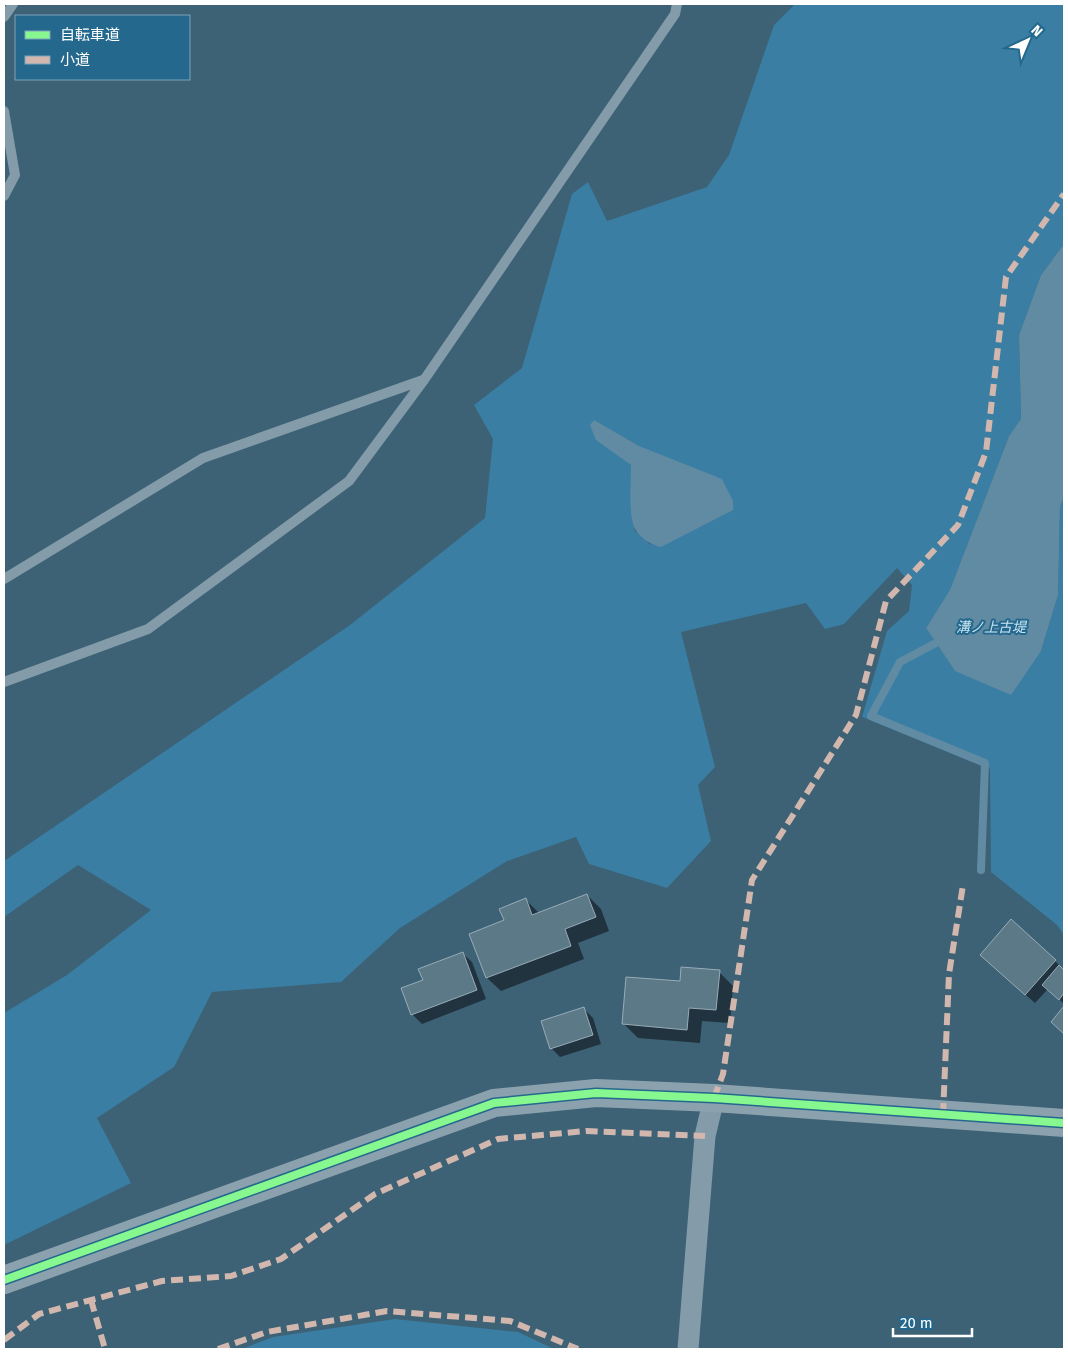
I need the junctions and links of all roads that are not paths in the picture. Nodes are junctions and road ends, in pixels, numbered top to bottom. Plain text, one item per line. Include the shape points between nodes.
1 (13, 4) edge
2 (677, 4) edge
3 (4, 17) edge
4 (4, 114) edge
5 (4, 196) edge
6 (424, 380) junction
7 (4, 579) edge
8 (4, 682) edge
9 (714, 1098) junction
10 (1064, 1123) edge
11 (4, 1280) edge
12 (688, 1349) edge

1 - 3 lane
2 - 6 lane via 676,14
4 - 5 lane via 15,175
6 - 7 lane via 203,458
6 - 8 lane via 349,481 148,629
9 - 10 street
9 - 11 street via 596,1094 494,1103
9 - 12 street via 705,1136

